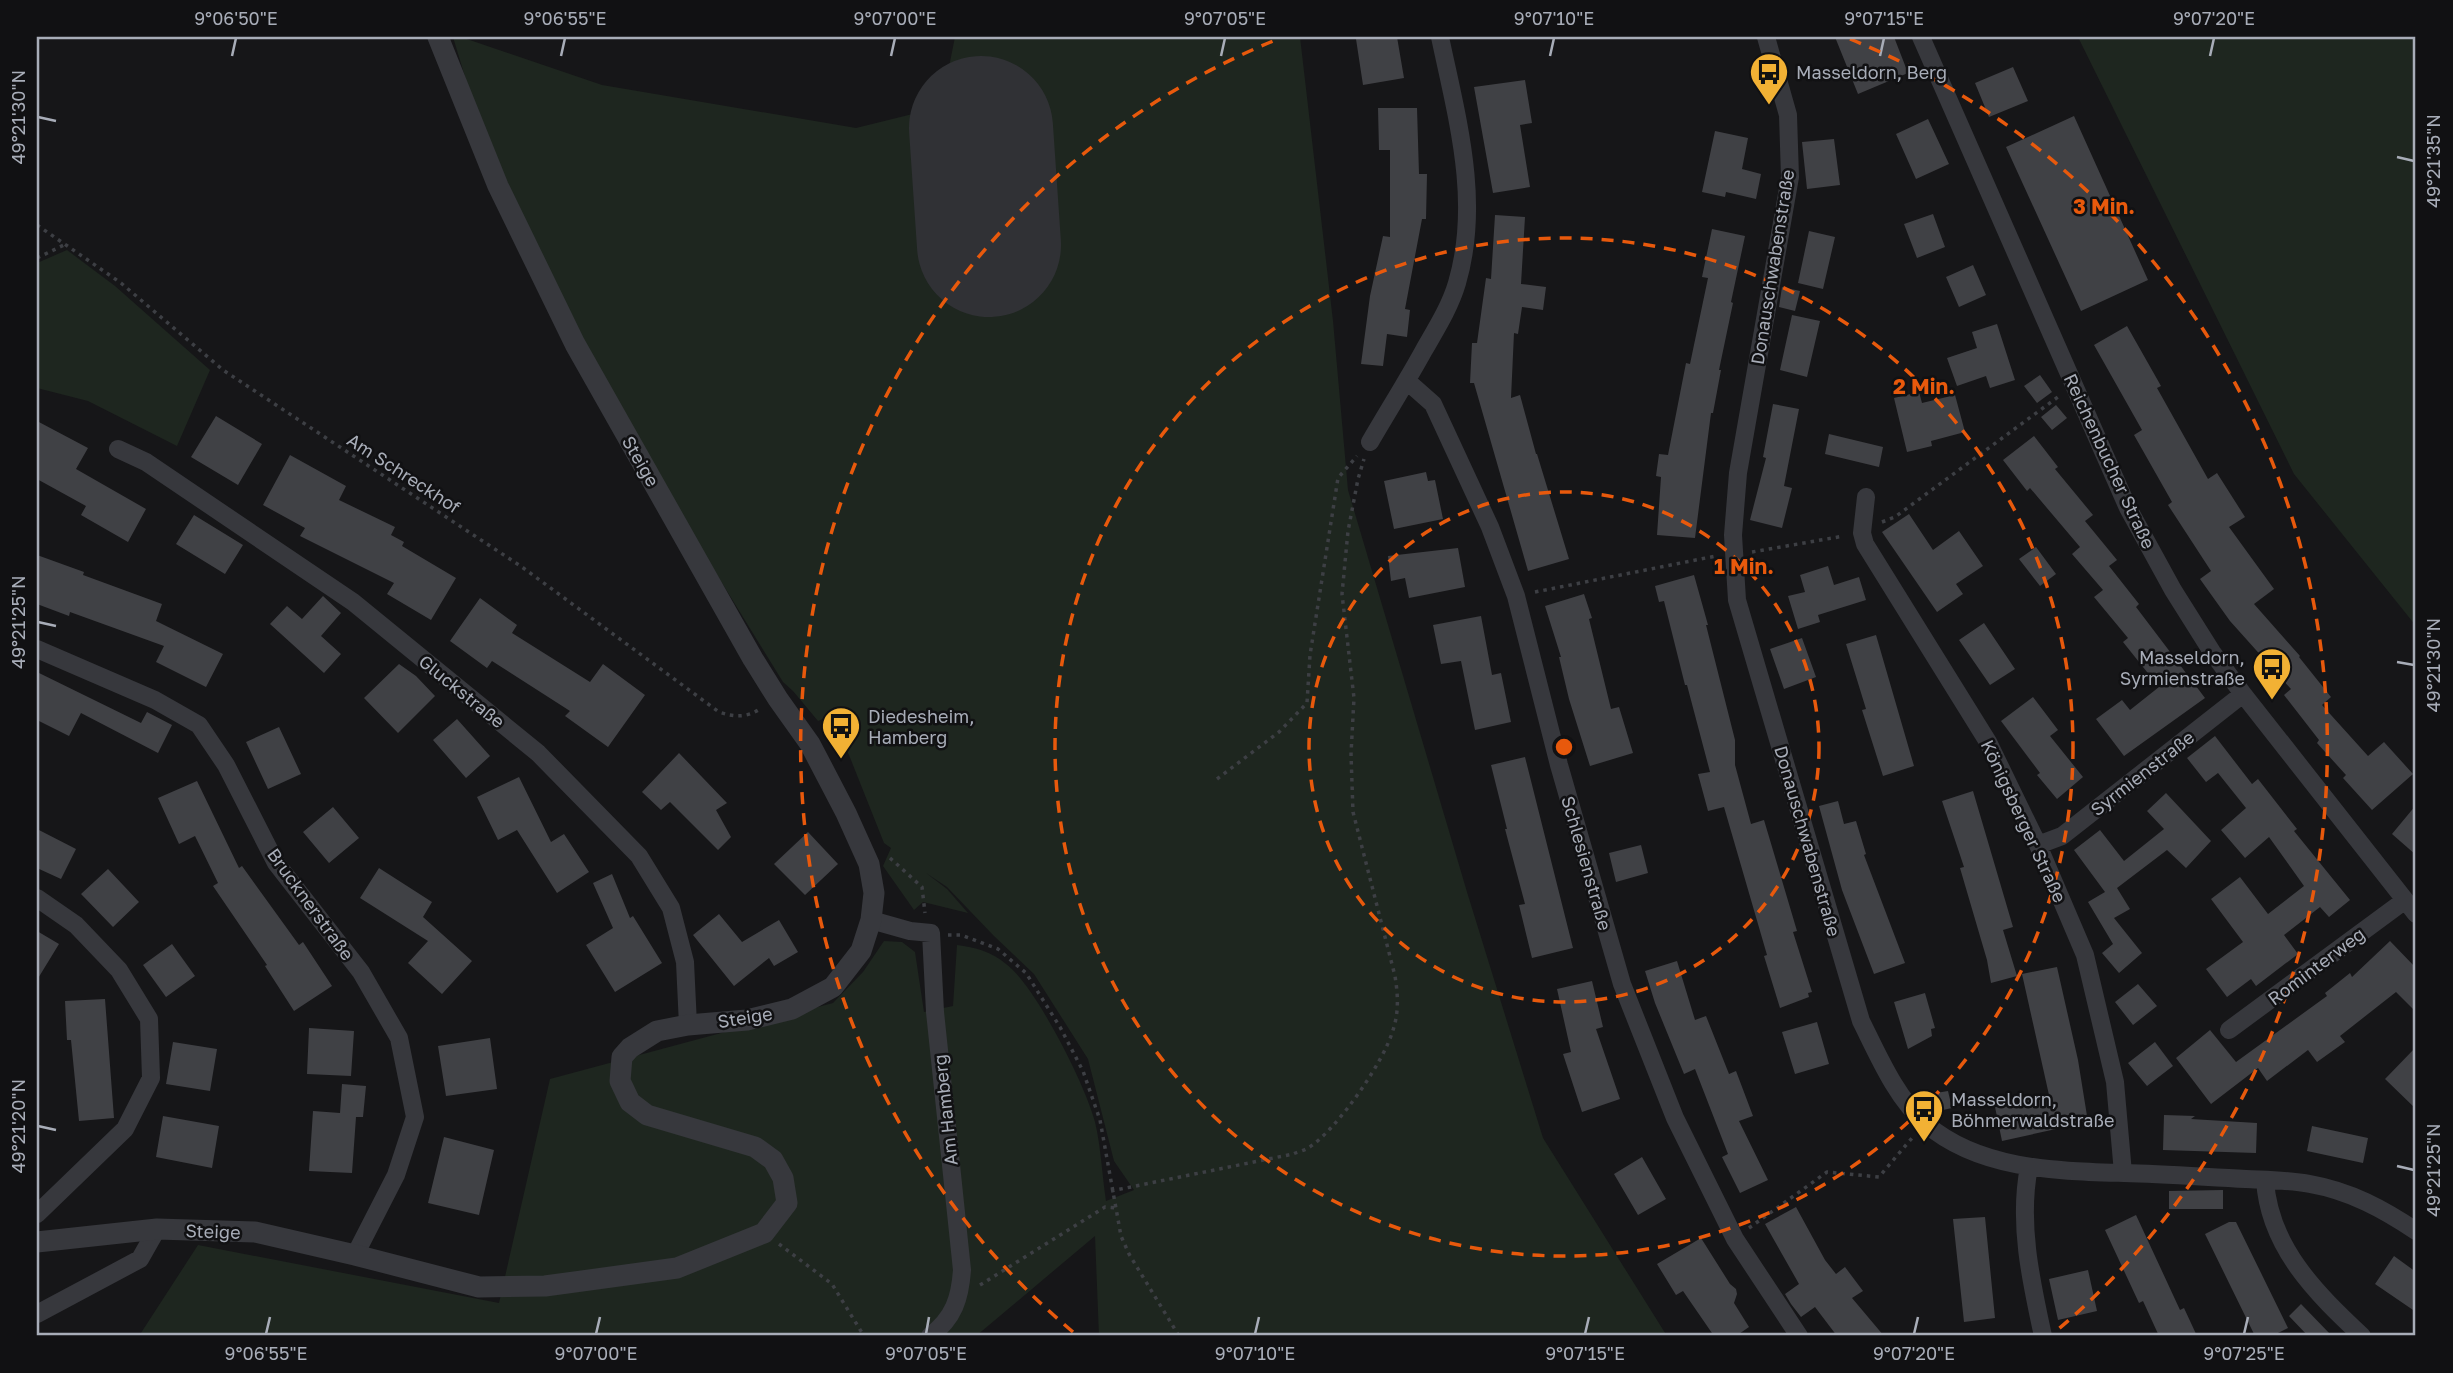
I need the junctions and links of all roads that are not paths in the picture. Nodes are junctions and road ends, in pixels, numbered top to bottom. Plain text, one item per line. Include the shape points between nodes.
1 (438, 37) edge
2 (1440, 37) edge
3 (1766, 37) edge
4 (1921, 37) edge
5 (1407, 381) junction
6 (1370, 442) road end
7 (118, 449) dead end
8 (1866, 497) dead end
9 (37, 649) edge
10 (2243, 694) junction
11 (2038, 845) junction
12 (37, 898) edge
13 (2410, 907) edge
14 (872, 920) junction
15 (688, 1025) junction
16 (2229, 1030) dead end
17 (2029, 1167) junction
18 (2123, 1173) junction
19 (2265, 1180) junction
20 (37, 1214) edge
21 (157, 1229) junction
22 (2416, 1231) edge
23 (37, 1242) edge
24 (355, 1255) junction
25 (37, 1314) edge
26 (930, 1336) edge
27 (1800, 1336) edge
28 (2043, 1336) edge
29 (2362, 1336) edge

1 - 14 street, Steige via 498,186 575,344 846,813 869,864
2 - 5 street via 1463,147 1467,234 1457,284
3 - 17 street, Donauschwabenstraße via 1788,115 1790,177 1738,473 1737,600 1860,1021 1892,1082 1924,1123 1952,1142
4 - 10 street, Reichenbucher Straße via 2127,508
5 - 6 street
5 - 27 street, Schlesienstraße via 1433,404 1490,527 1516,596 1622,984 1675,1118 1735,1239
7 - 15 street, Gluckstraße via 146,462 354,602 538,753 639,856 671,908 685,962
8 - 11 street, Königsberger Straße via 1865,544 1988,742
9 - 24 street, Brucknerstraße via 155,699 199,725 226,765 276,863 361,972 399,1038 415,1117 396,1175
10 - 11 street, Syrmienstraße via 2062,836
10 - 13 street, Reichenbucher Straße
11 - 18 street, Königsberger Straße via 2085,955 2115,1082
12 - 20 street via 76,925 119,970 149,1019 151,1078 125,1129
13 - 16 street, Rominterweg
14 - 15 street, Steige via 861,951 833,988 781,1012
14 - 26 street, Am Hamberg via 931,933 962,1270 958,1303
15 - 24 street, Steige via 657,1031 630,1048 622,1057 621,1081 630,1102 647,1115 755,1147 773,1160 783,1178 787,1203 764,1233 677,1268 545,1286 479,1287
17 - 18 street, Donauschwabenstraße
17 - 28 street via 2025,1191 2029,1269
18 - 19 street, Donauschwabenstraße
19 - 22 street, Donauschwabenstraße via 2344,1192 2384,1209
19 - 29 street via 2273,1226 2293,1262 2319,1296
21 - 23 street, Steige
21 - 24 street, Steige via 256,1233
21 - 25 street via 140,1259

